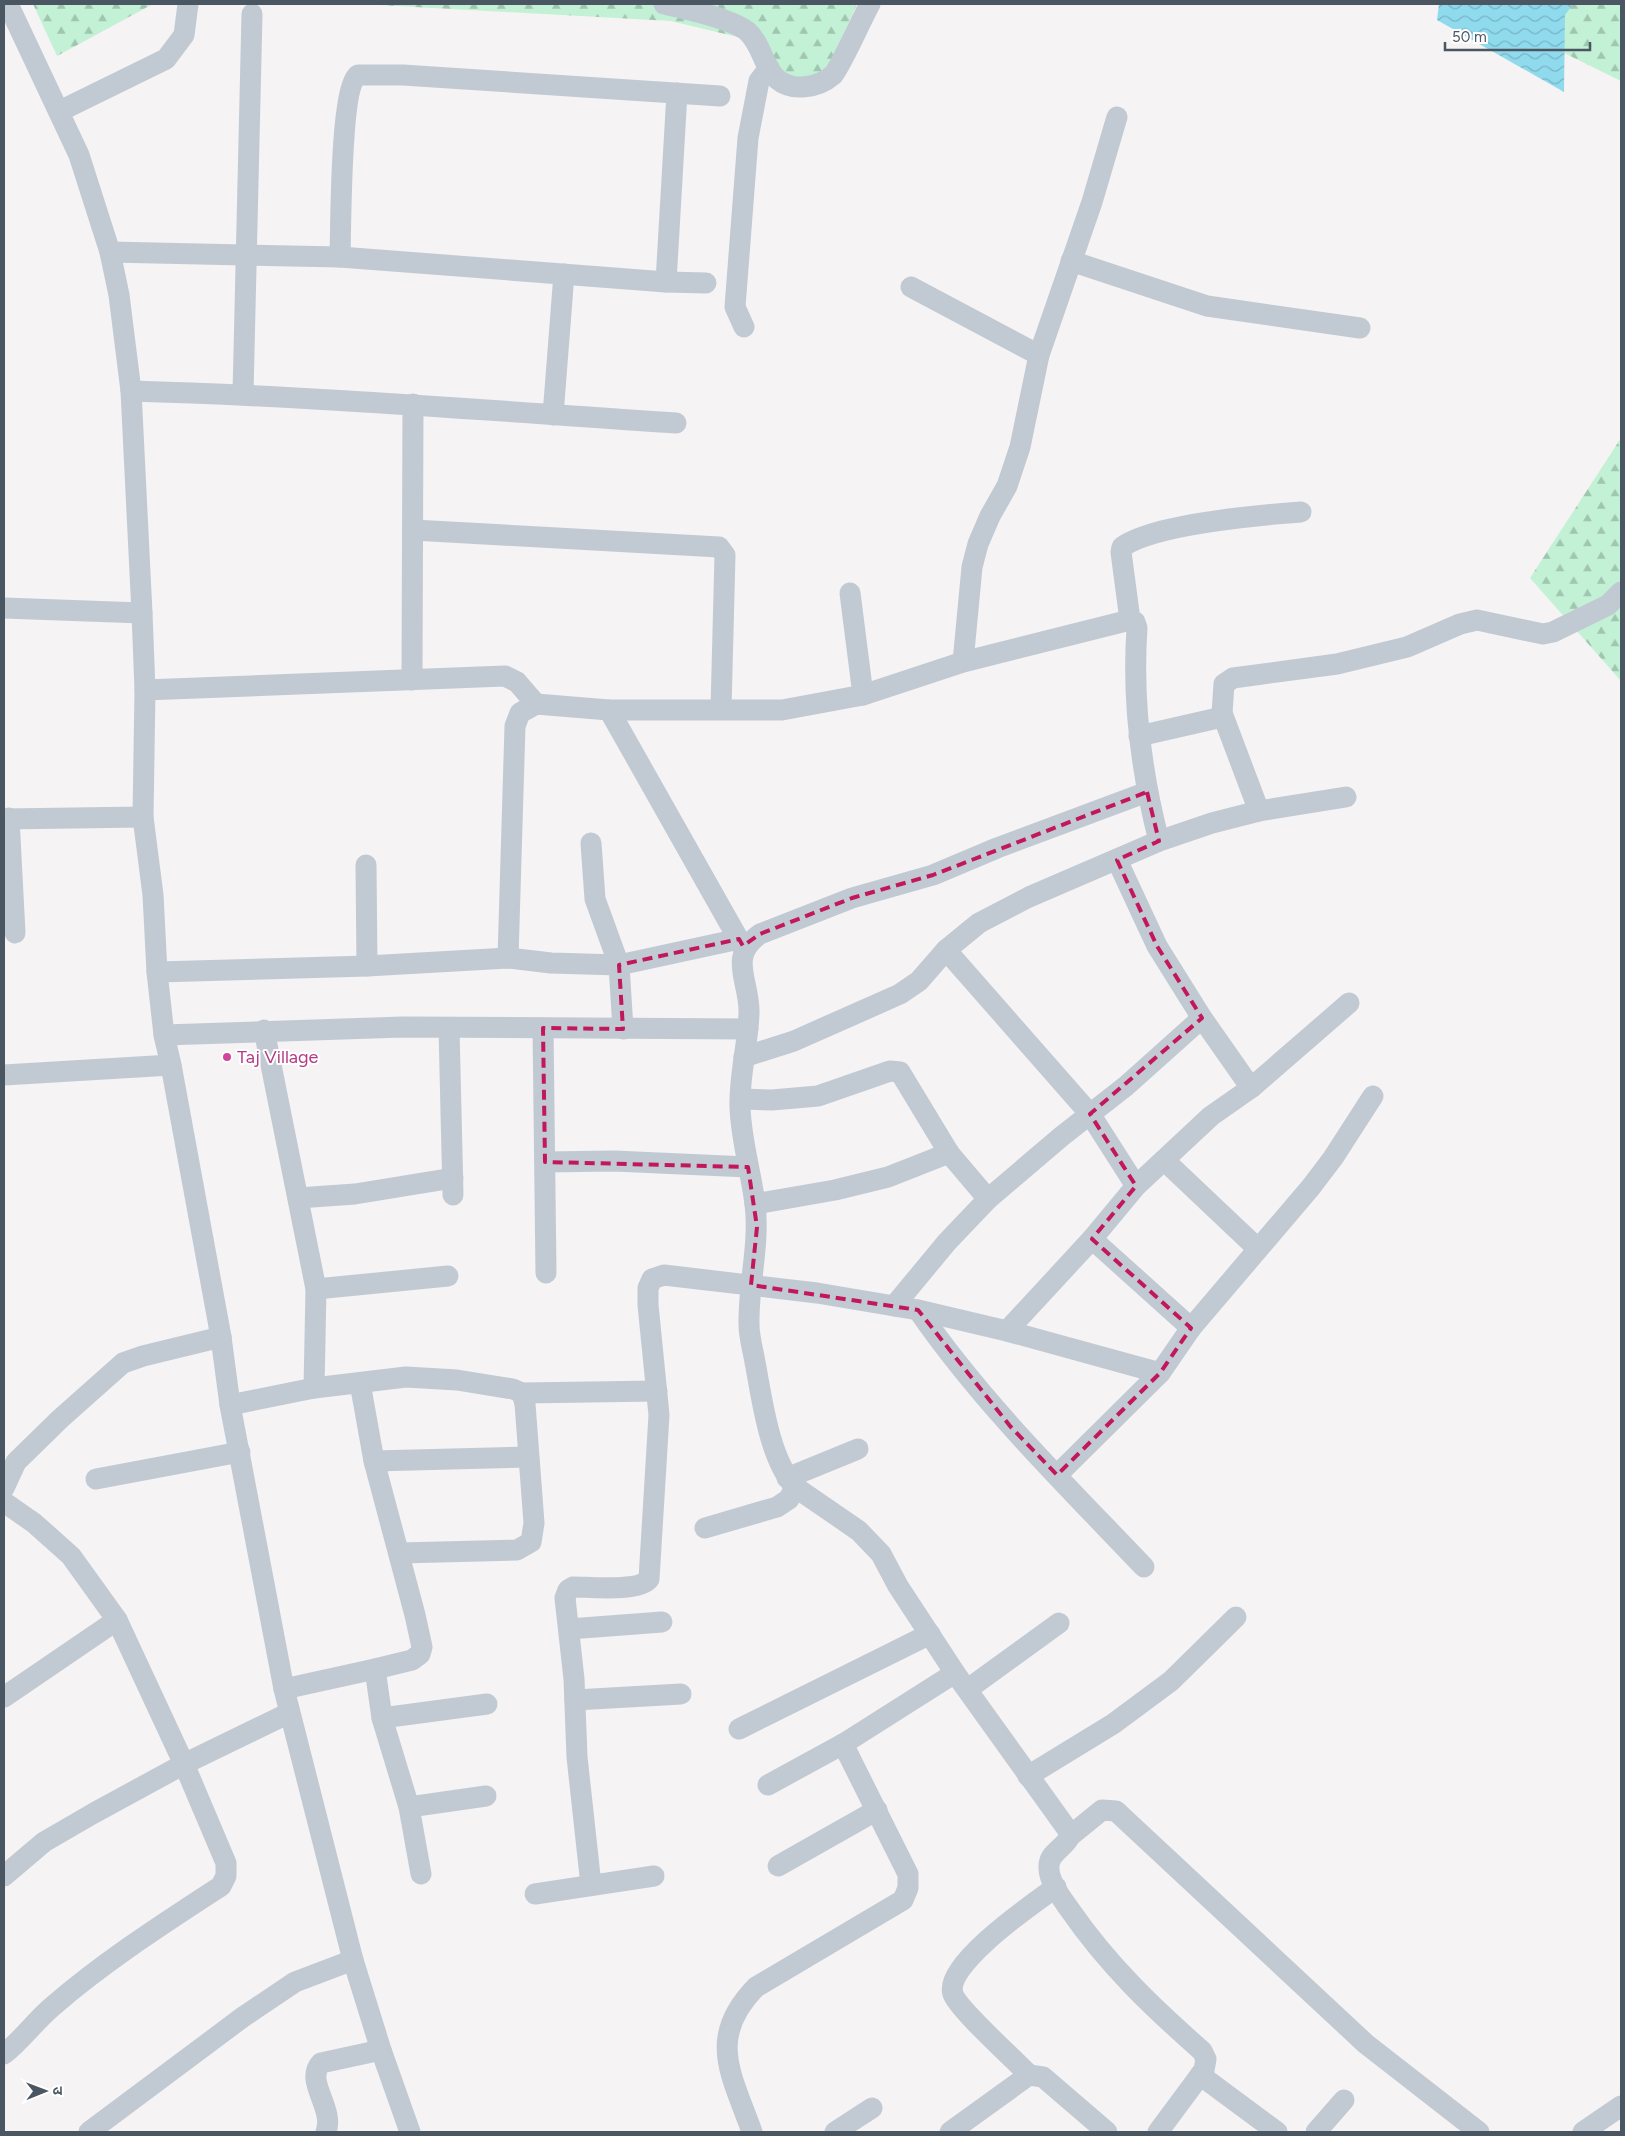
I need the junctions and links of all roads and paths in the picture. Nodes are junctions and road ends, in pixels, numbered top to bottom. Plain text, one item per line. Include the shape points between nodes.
1 (8, 4) edge
2 (188, 4) edge
3 (664, 4) edge
4 (870, 4) edge
5 (252, 14) dead end
6 (769, 68) junction
7 (677, 92) junction
8 (720, 96) dead end
9 (60, 111) junction
10 (1117, 117) dead end
11 (110, 252) junction
12 (248, 255) junction
13 (340, 257) junction
14 (1071, 262) junction
15 (564, 274) junction
16 (666, 282) junction
17 (706, 282) dead end
18 (910, 287) dead end
19 (744, 326) dead end
20 (1360, 328) dead end
21 (1039, 355) junction
22 (130, 392) junction
23 (243, 394) junction
24 (413, 404) junction
25 (553, 415) junction
26 (676, 424) dead end
27 (1301, 512) dead end
28 (413, 530) junction
29 (1621, 592) edge
30 (850, 593) dead end
31 (4, 608) edge
32 (142, 613) junction
33 (1130, 620) junction
34 (962, 662) junction
35 (412, 680) junction
36 (145, 690) junction
37 (863, 695) junction
38 (536, 704) junction
39 (721, 709) junction
40 (608, 710) junction
41 (1222, 713) junction
42 (1140, 736) junction
43 (1147, 792) junction
44 (1346, 797) dead end
45 (1259, 811) junction
46 (143, 817) junction
47 (6, 818) edge
48 (1159, 841) junction
49 (591, 843) dead end
50 (1117, 860) junction
51 (366, 865) dead end
52 (15, 933) dead end
53 (742, 944) junction
54 (946, 950) junction
55 (508, 958) junction
56 (619, 965) junction
57 (367, 966) junction
58 (157, 972) junction
59 (1349, 1003) dead end
60 (1202, 1018) junction
61 (449, 1028) junction
62 (542, 1028) junction
63 (623, 1028) junction
64 (748, 1029) junction
65 (264, 1030) junction
66 (164, 1034) junction
67 (744, 1057) junction
68 (171, 1065) junction
69 (4, 1075) edge
70 (1251, 1088) junction
71 (1373, 1096) dead end
72 (742, 1098) junction
73 (1090, 1114) junction
74 (949, 1152) junction
75 (1164, 1160) junction
76 (545, 1162) junction
77 (748, 1167) junction
78 (1136, 1186) junction
79 (298, 1198) junction
80 (988, 1198) junction
81 (755, 1204) junction
82 (1092, 1238) junction
83 (1257, 1248) junction
84 (546, 1273) dead end
85 (448, 1276) dead end
86 (751, 1285) junction
87 (316, 1289) junction
88 (894, 1306) junction
89 (918, 1310) junction
90 (1191, 1328) junction
91 (1007, 1331) junction
92 (221, 1337) junction
93 (1160, 1372) junction
94 (360, 1383) junction
95 (314, 1388) junction
96 (656, 1391) junction
97 (522, 1393) junction
98 (230, 1405) junction
99 (858, 1449) dead end
100 (240, 1452) junction
101 (528, 1457) junction
102 (374, 1461) junction
103 (1057, 1475) junction
104 (96, 1479) dead end
105 (791, 1483) junction
106 (4, 1488) edge
107 (4, 1502) edge
108 (705, 1528) dead end
109 (400, 1553) junction
110 (1144, 1566) dead end
111 (1236, 1617) dead end
112 (117, 1620) junction
113 (662, 1622) dead end
114 (1059, 1623) dead end
115 (569, 1629) junction
116 (930, 1634) junction
117 (375, 1669) junction
118 (962, 1681) junction
119 (284, 1689) junction
120 (681, 1694) dead end
121 (4, 1697) edge
122 (575, 1700) junction
123 (487, 1704) dead end
124 (289, 1713) junction
125 (382, 1718) junction
126 (739, 1729) dead end
127 (842, 1744) junction
128 (184, 1764) junction
129 (1028, 1776) junction
130 (768, 1785) dead end
131 (486, 1796) dead end
132 (409, 1807) junction
133 (877, 1810) junction
134 (1070, 1836) junction
135 (778, 1866) dead end
136 (421, 1874) dead end
137 (4, 1876) edge
138 (654, 1876) dead end
139 (591, 1886) junction
140 (1056, 1887) junction
141 (535, 1894) dead end
142 (353, 1960) junction
143 (380, 2050) junction
144 (4, 2054) edge
145 (1200, 2074) junction
146 (1029, 2075) junction
147 (1344, 2100) dead end
148 (1621, 2106) edge
149 (872, 2108) dead end
150 (89, 2132) edge
151 (326, 2132) edge
152 (410, 2132) edge
153 (752, 2132) edge
154 (835, 2132) edge
155 (950, 2132) edge
156 (1107, 2132) edge
157 (1158, 2132) edge
158 (1277, 2132) edge
159 (1316, 2132) edge
160 (1479, 2132) edge
161 (1583, 2132) edge

1 - 9 street
2 - 9 street via 184,35 166,59
3 - 6 street via 714,17 746,31 760,48
4 - 6 street via 834,74 811,86 787,86 775,78
5 - 12 street
6 - 19 street via 759,81 748,138 735,307
7 - 8 street
7 - 13 street via 403,74 358,75 353,82 345,124
7 - 16 street
9 - 11 street via 79,155
10 - 14 street
11 - 12 street
11 - 22 street via 119,294
12 - 13 street
12 - 23 street
13 - 15 street
14 - 20 street via 1207,306
14 - 21 street
15 - 16 street
15 - 25 street
16 - 17 street
18 - 21 street
21 - 34 street via 1020,447 1007,486 978,544 972,567
22 - 23 street
22 - 32 street
23 - 24 street
24 - 25 street
24 - 28 street
25 - 26 street
27 - 33 street via 1218,521 1128,543 1121,552
28 - 35 street
28 - 39 street via 719,548 725,556
29 - 41 street via 1608,605 1553,632 1543,634 1477,620 1407,647 1337,664 1234,678 1224,684
30 - 37 street
31 - 32 street
32 - 36 street
33 - 34 street
33 - 42 street via 1137,628 1135,680
34 - 37 street
35 - 36 street
35 - 38 street via 505,676 516,682
36 - 46 street
37 - 39 street via 782,710
38 - 40 street
38 - 55 street via 520,713 515,726
39 - 40 street
40 - 53 street
41 - 42 street via 1214,720
41 - 45 street
42 - 43 street
43 - 48 street
43 - 53 street via 933,875 852,898
44 - 45 street
45 - 48 street
46 - 47 street
46 - 58 street
47 - 52 street
48 - 50 street
49 - 56 street via 595,899
50 - 54 street via 1029,897 979,923
50 - 60 street via 1157,946
51 - 57 street
53 - 56 street
53 - 64 street
54 - 67 street via 919,981 900,994 794,1041
54 - 73 street
55 - 56 street
55 - 57 street
56 - 63 street
57 - 58 street
58 - 66 street
59 - 70 street
60 - 70 street
60 - 73 street
61 - 62 street
61 - 65 street
61 - 79 street via 453,1187
62 - 63 street
62 - 76 street
63 - 64 street
64 - 67 street
65 - 66 street
65 - 79 street
66 - 68 street
67 - 72 street
68 - 69 street
68 - 92 street
70 - 75 street via 1212,1116
71 - 83 street via 1311,1187
72 - 74 street via 772,1100 818,1096 890,1071 900,1072
72 - 77 street via 740,1106
73 - 78 street
73 - 80 street
74 - 80 street
74 - 81 street via 888,1177
75 - 78 street
75 - 83 street
76 - 77 street via 614,1161
76 - 84 street
77 - 81 street
78 - 82 street
79 - 87 street
80 - 88 street
81 - 86 street via 757,1227
82 - 90 street
82 - 91 street
83 - 90 street
85 - 87 street
86 - 88 street
86 - 96 street via 664,1275 652,1279 648,1288 648,1304
86 - 105 street via 748,1326 766,1426
87 - 95 street
88 - 89 street
89 - 91 street
89 - 103 street via 944,1348 1010,1426
90 - 93 street
91 - 93 street
92 - 98 street
92 - 106 street via 123,1363 16,1462
93 - 103 street
94 - 95 street
94 - 97 street via 406,1377 458,1380
94 - 102 street
95 - 98 street
96 - 97 street
96 - 115 street via 659,1415 649,1579 634,1587 573,1587 568,1590 565,1598
97 - 101 street
98 - 100 street
99 - 105 street
100 - 104 street
100 - 119 street
101 - 102 street
101 - 109 street via 534,1529 527,1546 517,1550
102 - 109 street
103 - 110 street
105 - 108 street via 789,1499 777,1508
105 - 116 street via 859,1530 881,1554
107 - 112 street via 71,1556
109 - 117 street via 422,1647 420,1654 412,1660
111 - 129 street via 1171,1681 1114,1724
112 - 121 street
112 - 128 street
113 - 115 street
114 - 118 street
115 - 122 street
116 - 118 street
116 - 126 street
117 - 119 street
117 - 125 street
118 - 127 street
118 - 129 street
119 - 124 street
120 - 122 street
122 - 139 street via 576,1757
123 - 125 street
124 - 128 street
124 - 142 street
125 - 132 street
127 - 130 street
127 - 133 street
128 - 137 street via 44,1842
128 - 144 street via 226,1863 226,1876 221,1886 154,1928 102,1967 52,2006
129 - 134 street
131 - 132 street
132 - 136 street
133 - 135 street
133 - 153 street via 908,1874 908,1888 903,1900 756,1988 742,2001 727,2035 726,2057
134 - 140 street via 1050,1860 1049,1870
134 - 160 street via 1102,1810 1116,1811 1366,2044
138 - 139 street
139 - 141 street
140 - 145 street via 1083,1928 1117,1970 1148,2003 1202,2051 1206,2059
140 - 146 street via 994,1935 957,1974 952,1985 957,2002
142 - 143 street
142 - 150 street via 295,1982
143 - 151 street via 322,2063 318,2067 315,2077 328,2114
143 - 152 street
145 - 157 street
145 - 158 street
146 - 155 street
146 - 156 street via 1043,2077
147 - 159 street
148 - 161 street
149 - 154 street

